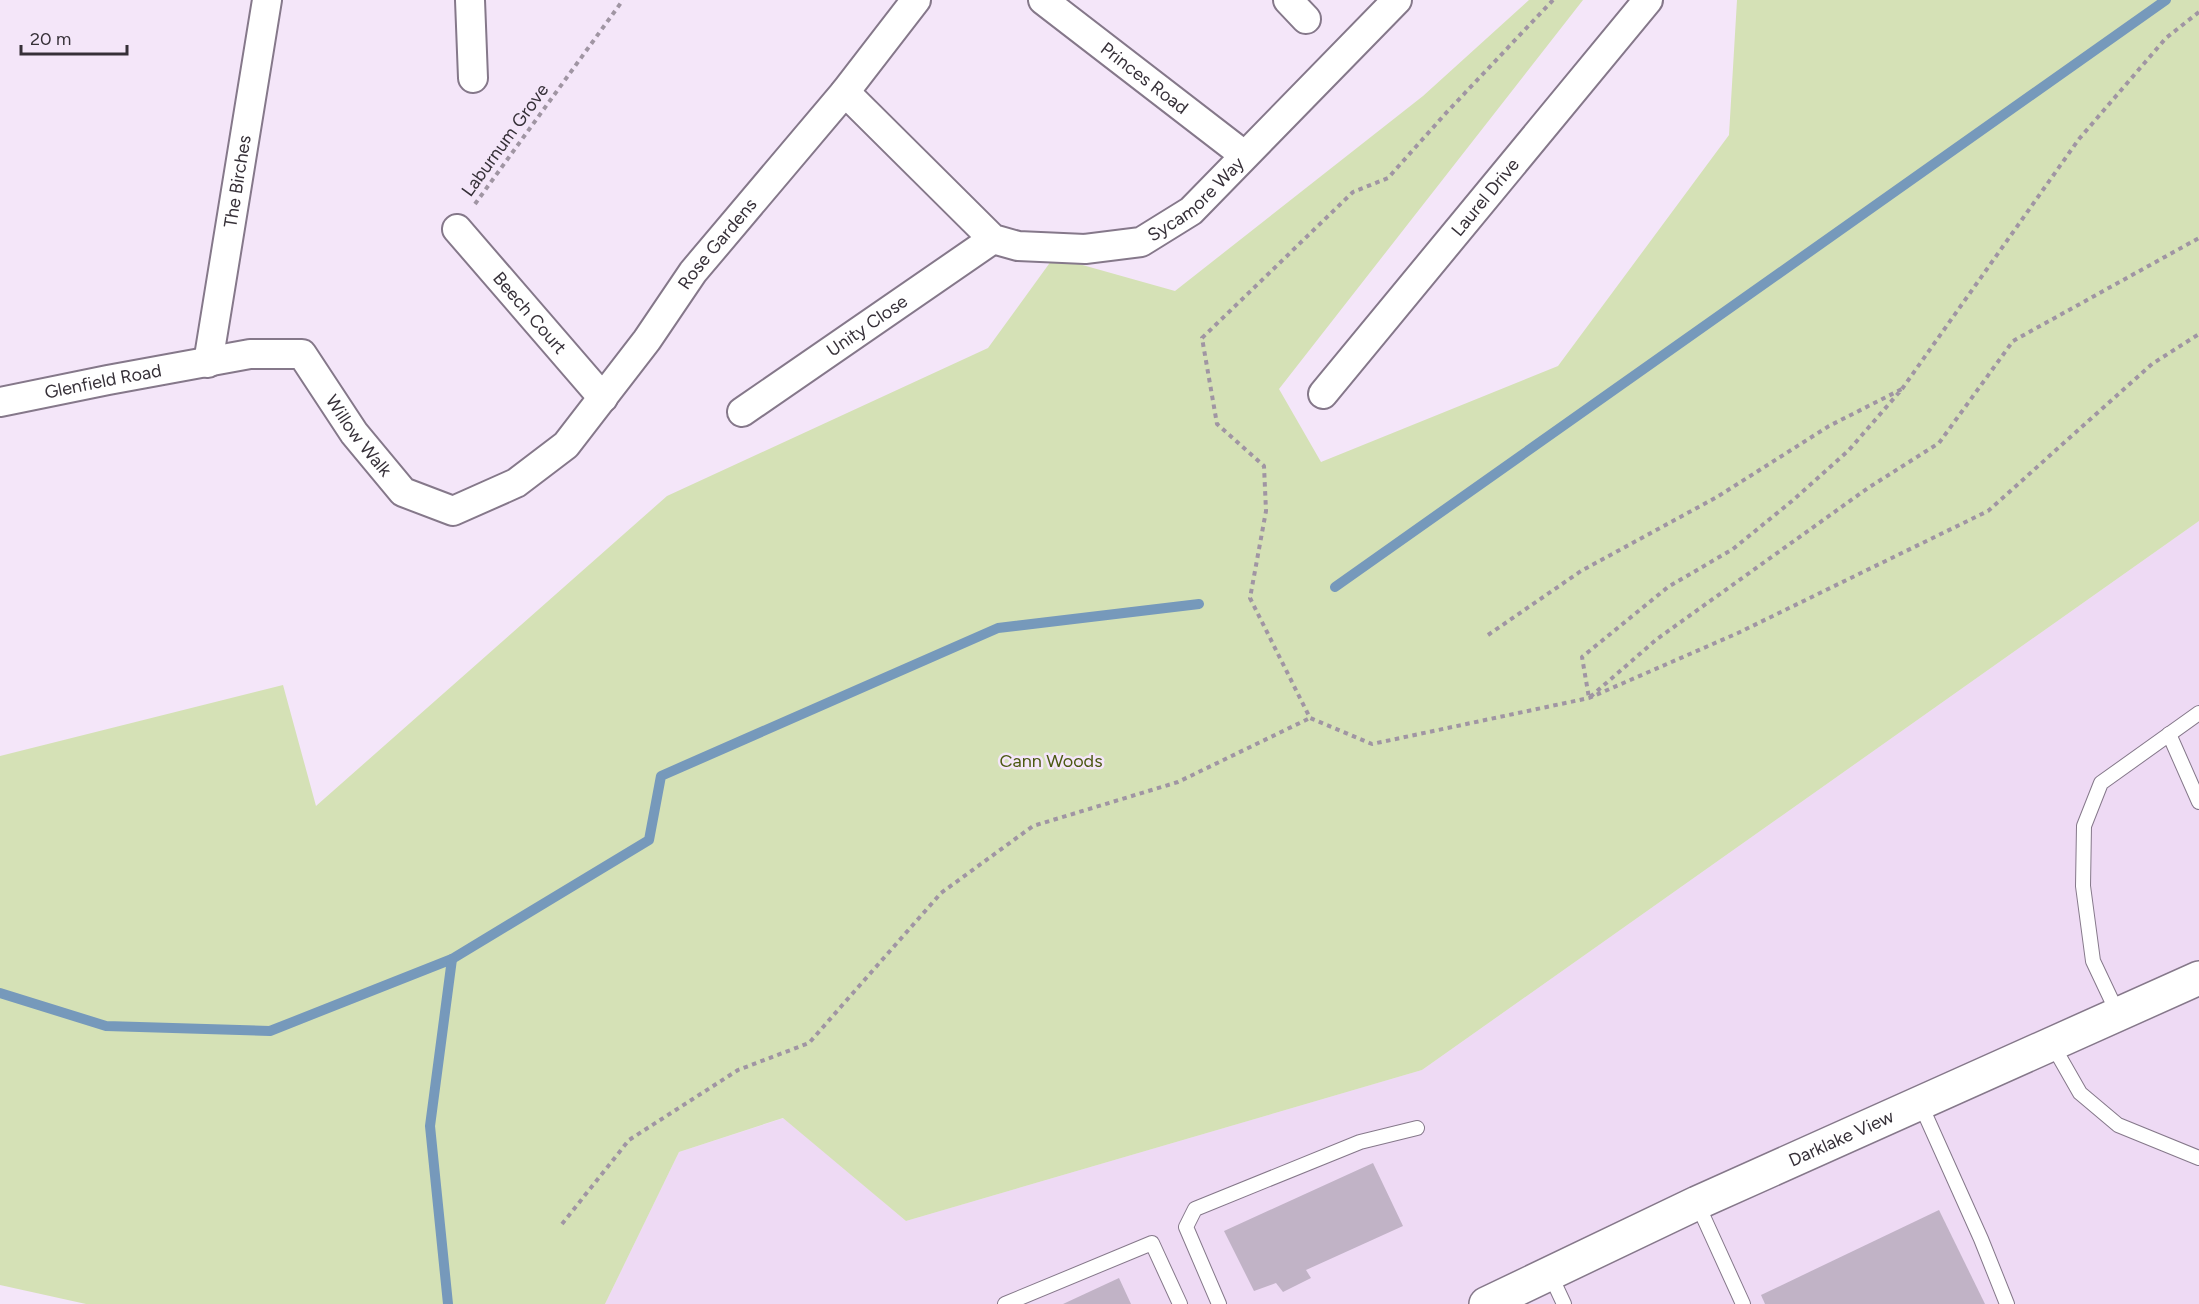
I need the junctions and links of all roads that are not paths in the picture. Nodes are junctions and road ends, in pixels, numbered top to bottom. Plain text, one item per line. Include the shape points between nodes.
1 (267, 0) edge
2 (470, 0) edge
3 (916, 0) edge
4 (1042, 0) edge
5 (1397, 0) edge
6 (1648, 0) edge
7 (473, 78) dead end
8 (845, 92) junction
9 (1244, 155) junction
10 (457, 229) road end
11 (993, 239) junction
12 (208, 363) junction
13 (1323, 394) dead end
14 (603, 398) junction
15 (0, 402) edge
16 (742, 412) dead end
17 (516, 483) joint
18 (2199, 713) edge
19 (2169, 734) junction
20 (2199, 802) edge
21 (2199, 978) edge
22 (2118, 1014) junction
23 (2052, 1044) junction
24 (1920, 1103) junction
25 (1417, 1128) dead end
26 (2199, 1158) edge
27 (1697, 1203) junction
28 (1550, 1275) junction
29 (1005, 1304) edge
30 (1180, 1304) edge
31 (1219, 1304) edge
32 (1486, 1304) edge
33 (1564, 1304) edge
34 (1743, 1304) edge
35 (2007, 1304) edge

1 - 12 street, The Birches
2 - 7 street
3 - 8 street, Rose Gardens
4 - 9 street, Princes Road
5 - 9 street, Sycamore Way
6 - 13 street, Laurel Drive
8 - 11 street
8 - 14 street, Rose Gardens via 693,272
9 - 11 street, Sycamore Way via 1191,211 1141,242 1085,249 1018,246
10 - 14 street, Beech Court
11 - 16 street, Unity Close
12 - 15 street, Glenfield Road
12 - 17 street, Willow Walk via 250,354 302,354 354,433 403,492 453,511
14 - 17 street, Rose Gardens via 566,444
18 - 19 lane
19 - 20 lane
19 - 22 lane via 2101,783 2084,826 2083,886 2093,961
21 - 22 street, Darklake View
22 - 23 street, Darklake View
23 - 24 street, Darklake View
23 - 26 lane via 2080,1093 2118,1125
24 - 27 street, Darklake View
24 - 35 lane
25 - 31 lane via 1360,1142 1196,1209 1186,1227
27 - 28 street, Darklake View
27 - 34 lane
28 - 32 street, Darklake View
28 - 33 lane
29 - 30 lane via 1152,1243

